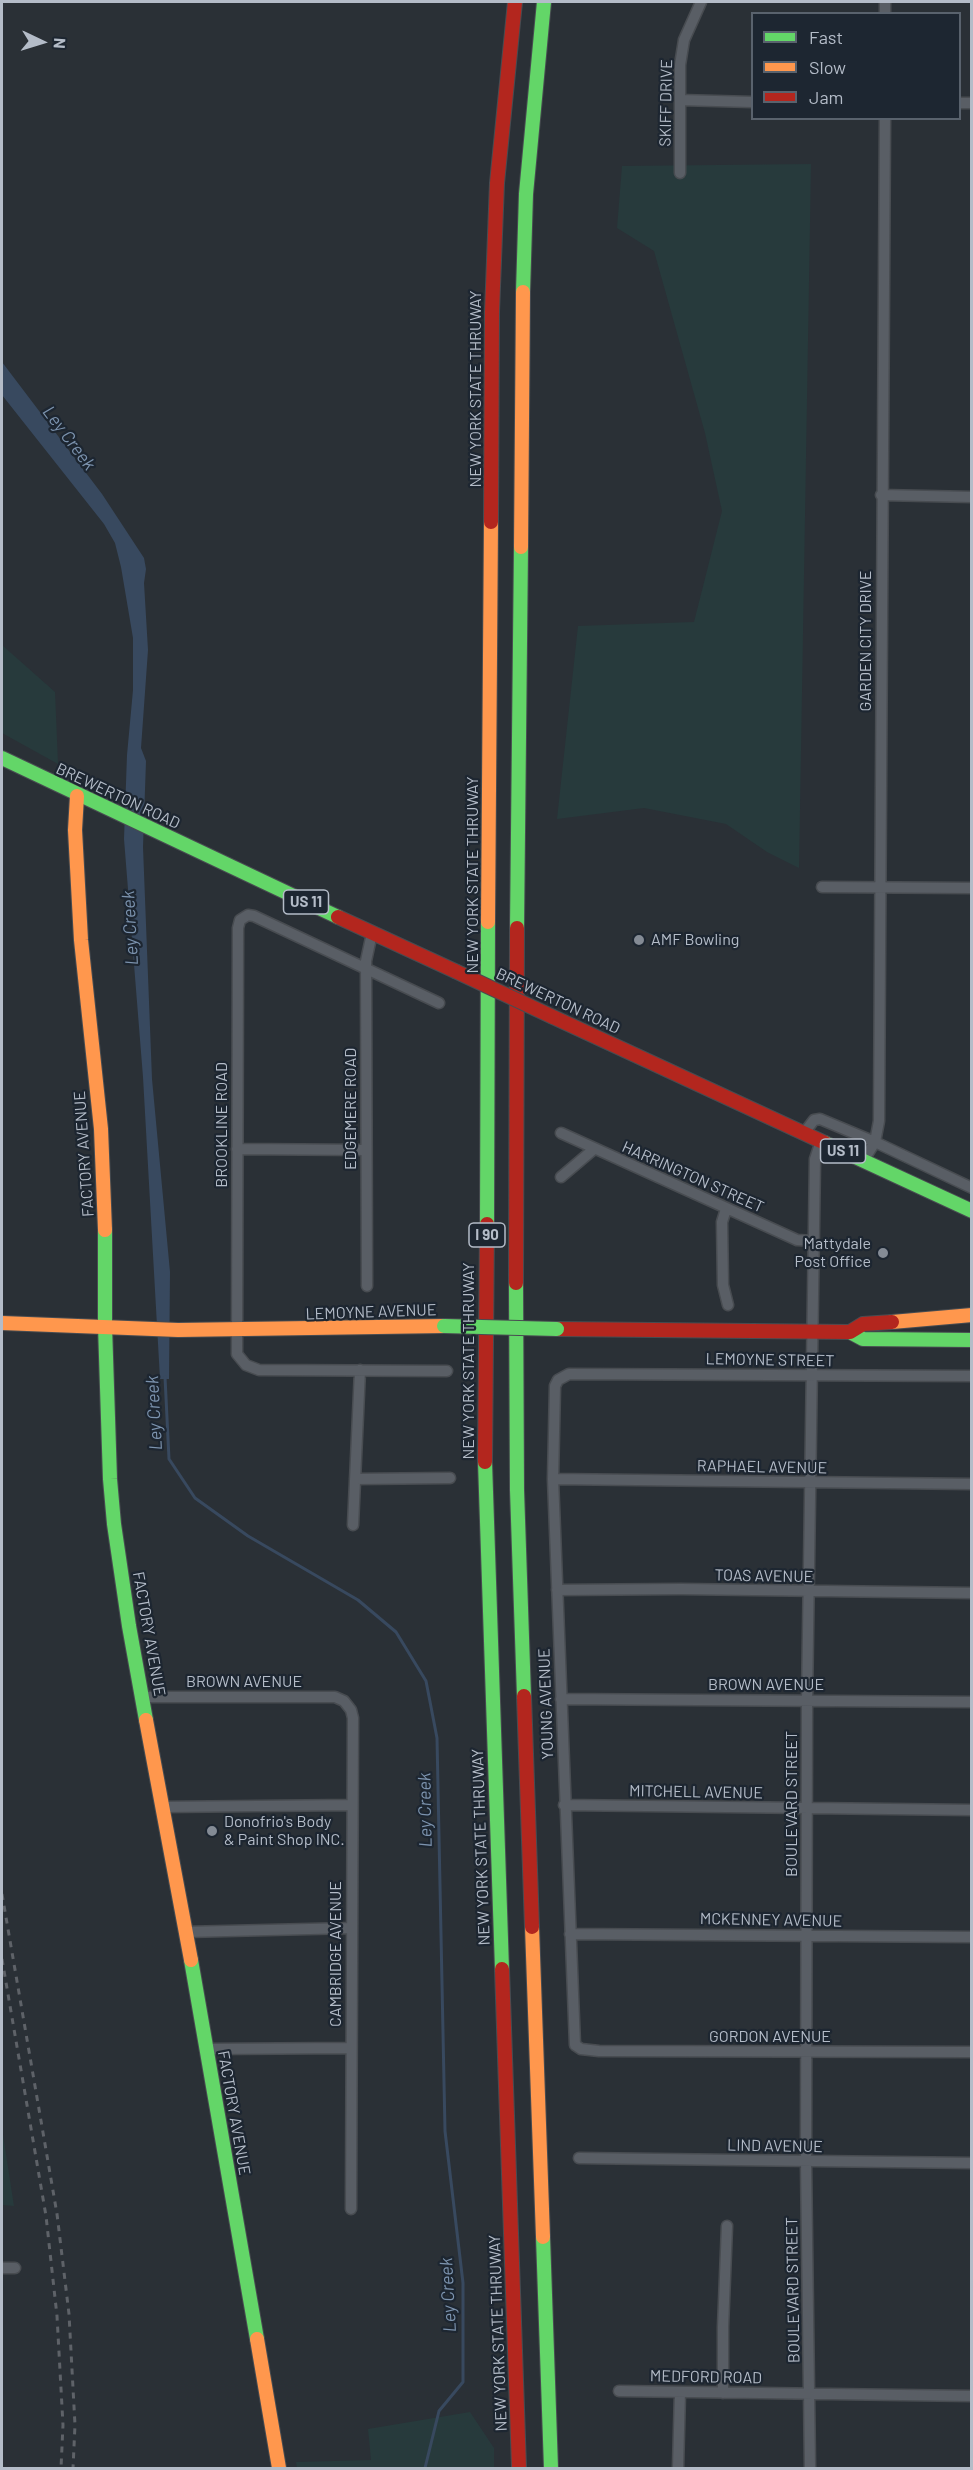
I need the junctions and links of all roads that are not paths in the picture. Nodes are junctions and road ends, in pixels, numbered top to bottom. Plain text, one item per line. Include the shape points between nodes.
1 (515, 2) edge
2 (544, 2) edge
3 (701, 2) edge
4 (680, 100) junction
5 (751, 102) edge
6 (885, 120) edge
7 (680, 173) dead end
8 (881, 495) junction
9 (972, 497) edge
10 (2, 758) edge
11 (77, 796) junction
12 (879, 886) junction
13 (822, 887) dead end
14 (972, 888) edge
15 (372, 933) junction
16 (366, 969) junction
17 (439, 1003) dead end
18 (561, 1133) dead end
19 (804, 1133) junction
20 (821, 1141) junction
21 (875, 1142) junction
22 (237, 1149) junction
23 (594, 1149) junction
24 (366, 1150) junction
25 (863, 1161) junction
26 (561, 1177) dead end
27 (972, 1188) edge
28 (726, 1209) junction
29 (972, 1211) edge
30 (814, 1241) junction
31 (367, 1286) dead end
32 (728, 1305) dead end
33 (972, 1314) edge
34 (2, 1323) edge
35 (105, 1326) junction
36 (235, 1330) junction
37 (850, 1332) junction
38 (812, 1333) junction
39 (972, 1340) edge
40 (360, 1370) junction
41 (447, 1371) dead end
42 (569, 1374) joint
43 (810, 1376) junction
44 (972, 1377) edge
45 (450, 1478) dead end
46 (355, 1479) junction
47 (553, 1479) junction
48 (809, 1483) junction
49 (972, 1484) edge
50 (353, 1525) dead end
51 (557, 1590) junction
52 (808, 1591) junction
53 (972, 1593) edge
54 (142, 1697) junction
55 (561, 1698) junction
56 (344, 1701) joint
57 (807, 1701) junction
58 (972, 1702) edge
59 (352, 1805) junction
60 (564, 1805) junction
61 (162, 1807) junction
62 (807, 1808) junction
63 (972, 1810) edge
64 (351, 1928) junction
65 (185, 1932) junction
66 (570, 1934) junction
67 (806, 1935) junction
68 (972, 1937) edge
69 (573, 2041) joint
70 (351, 2048) junction
71 (207, 2049) junction
72 (806, 2052) junction
73 (972, 2052) edge
74 (579, 2158) dead end
75 (806, 2162) junction
76 (972, 2163) edge
77 (351, 2209) dead end
78 (727, 2226) dead end
79 (2, 2268) edge
80 (15, 2268) dead end
81 (619, 2391) dead end
82 (680, 2392) junction
83 (723, 2393) junction
84 (810, 2394) junction
85 (972, 2396) edge
86 (279, 2469) edge
87 (519, 2469) edge
88 (550, 2469) edge
89 (678, 2469) edge
90 (810, 2469) edge

1 - 87 main road, NEW YORK STATE THRUWAY / I 90 via 497,183 492,312 485,1479
2 - 88 main road, I 90 via 523,247 515,1221 517,1490
3 - 4 street, SKIFF DRIVE via 684,40
4 - 5 street
4 - 7 street, SKIFF DRIVE
6 - 8 street, GARDEN CITY DRIVE
8 - 9 street
8 - 12 street, GARDEN CITY DRIVE
10 - 11 main road, BREWERTON ROAD / US 11
11 - 15 main road, BREWERTON ROAD / US 11
11 - 35 main road, FACTORY AVENUE via 81,940 104,1177
12 - 13 street
12 - 14 street
12 - 21 street, GARDEN CITY DRIVE via 879,1121
15 - 16 street, EDGEMERE ROAD
15 - 19 main road, BREWERTON ROAD / US 11, bridge
16 - 17 street
16 - 22 street, BROOKLINE ROAD via 254,916 240,920
16 - 24 street, EDGEMERE ROAD
18 - 23 street, HARRINGTON STREET
19 - 20 main road, BREWERTON ROAD / US 11
19 - 21 street via 814,1120 820,1119
20 - 25 main road, BREWERTON ROAD / US 11
20 - 30 street, BOULEVARD STREET via 815,1159
21 - 25 street, GARDEN CITY DRIVE
21 - 27 street
22 - 24 street
22 - 36 street, BROOKLINE ROAD
23 - 26 street
23 - 28 street, HARRINGTON STREET
24 - 31 street, EDGEMERE ROAD
25 - 29 main road, BREWERTON ROAD / US 11
28 - 30 street, HARRINGTON STREET via 796,1240
28 - 32 street via 722,1222 723,1285
30 - 38 street, BOULEVARD STREET
33 - 37 main road, LEMOYNE AVENUE via 863,1324
34 - 35 main road, LEMOYNE AVENUE
35 - 36 main road, LEMOYNE AVENUE
35 - 54 main road, FACTORY AVENUE via 114,1524
36 - 38 main road, LEMOYNE AVENUE, bridge via 444,1326
36 - 40 street via 237,1354 252,1368
37 - 38 main road, LEMOYNE AVENUE
37 - 39 main road, LEMOYNE AVENUE via 863,1339
38 - 43 street, BOULEVARD STREET
40 - 41 street
40 - 46 street
42 - 43 street, LEMOYNE STREET
42 - 47 street, YOUNG AVENUE via 555,1386
43 - 44 street, LEMOYNE STREET
43 - 48 street, BOULEVARD STREET
45 - 46 street
46 - 50 street
47 - 48 street, RAPHAEL AVENUE
47 - 51 street, YOUNG AVENUE
48 - 49 street, RAPHAEL AVENUE
48 - 52 street, BOULEVARD STREET
51 - 52 street, TOAS AVENUE
51 - 55 street, YOUNG AVENUE
52 - 53 street, TOAS AVENUE
52 - 57 street, BOULEVARD STREET
54 - 56 street, BROWN AVENUE via 335,1697
54 - 61 main road, FACTORY AVENUE
55 - 57 street, BROWN AVENUE
55 - 60 street, YOUNG AVENUE
56 - 59 street, CAMBRIDGE AVENUE via 353,1718
57 - 58 street, BROWN AVENUE
57 - 62 street, BOULEVARD STREET
59 - 61 street
59 - 64 street, CAMBRIDGE AVENUE
60 - 62 street, MITCHELL AVENUE
60 - 66 street, YOUNG AVENUE
61 - 65 main road, FACTORY AVENUE
62 - 63 street, MITCHELL AVENUE
62 - 67 street, BOULEVARD STREET
64 - 65 street
64 - 70 street, CAMBRIDGE AVENUE
65 - 71 main road, FACTORY AVENUE
66 - 67 street, MCKENNEY AVENUE
66 - 69 street, YOUNG AVENUE
67 - 68 street, MCKENNEY AVENUE
67 - 72 street, BOULEVARD STREET
69 - 72 street, GORDON AVENUE via 581,2049 599,2051
70 - 71 street
70 - 77 street, CAMBRIDGE AVENUE
71 - 86 main road, FACTORY AVENUE
72 - 73 street, GORDON AVENUE
72 - 75 street, BOULEVARD STREET
74 - 75 street, LIND AVENUE
75 - 76 street, LIND AVENUE
75 - 84 street, BOULEVARD STREET
78 - 83 street
79 - 80 street
81 - 82 street, MEDFORD ROAD
82 - 83 street, MEDFORD ROAD
82 - 89 street
83 - 84 street, MEDFORD ROAD
84 - 85 street, MEDFORD ROAD
84 - 90 street, BOULEVARD STREET

